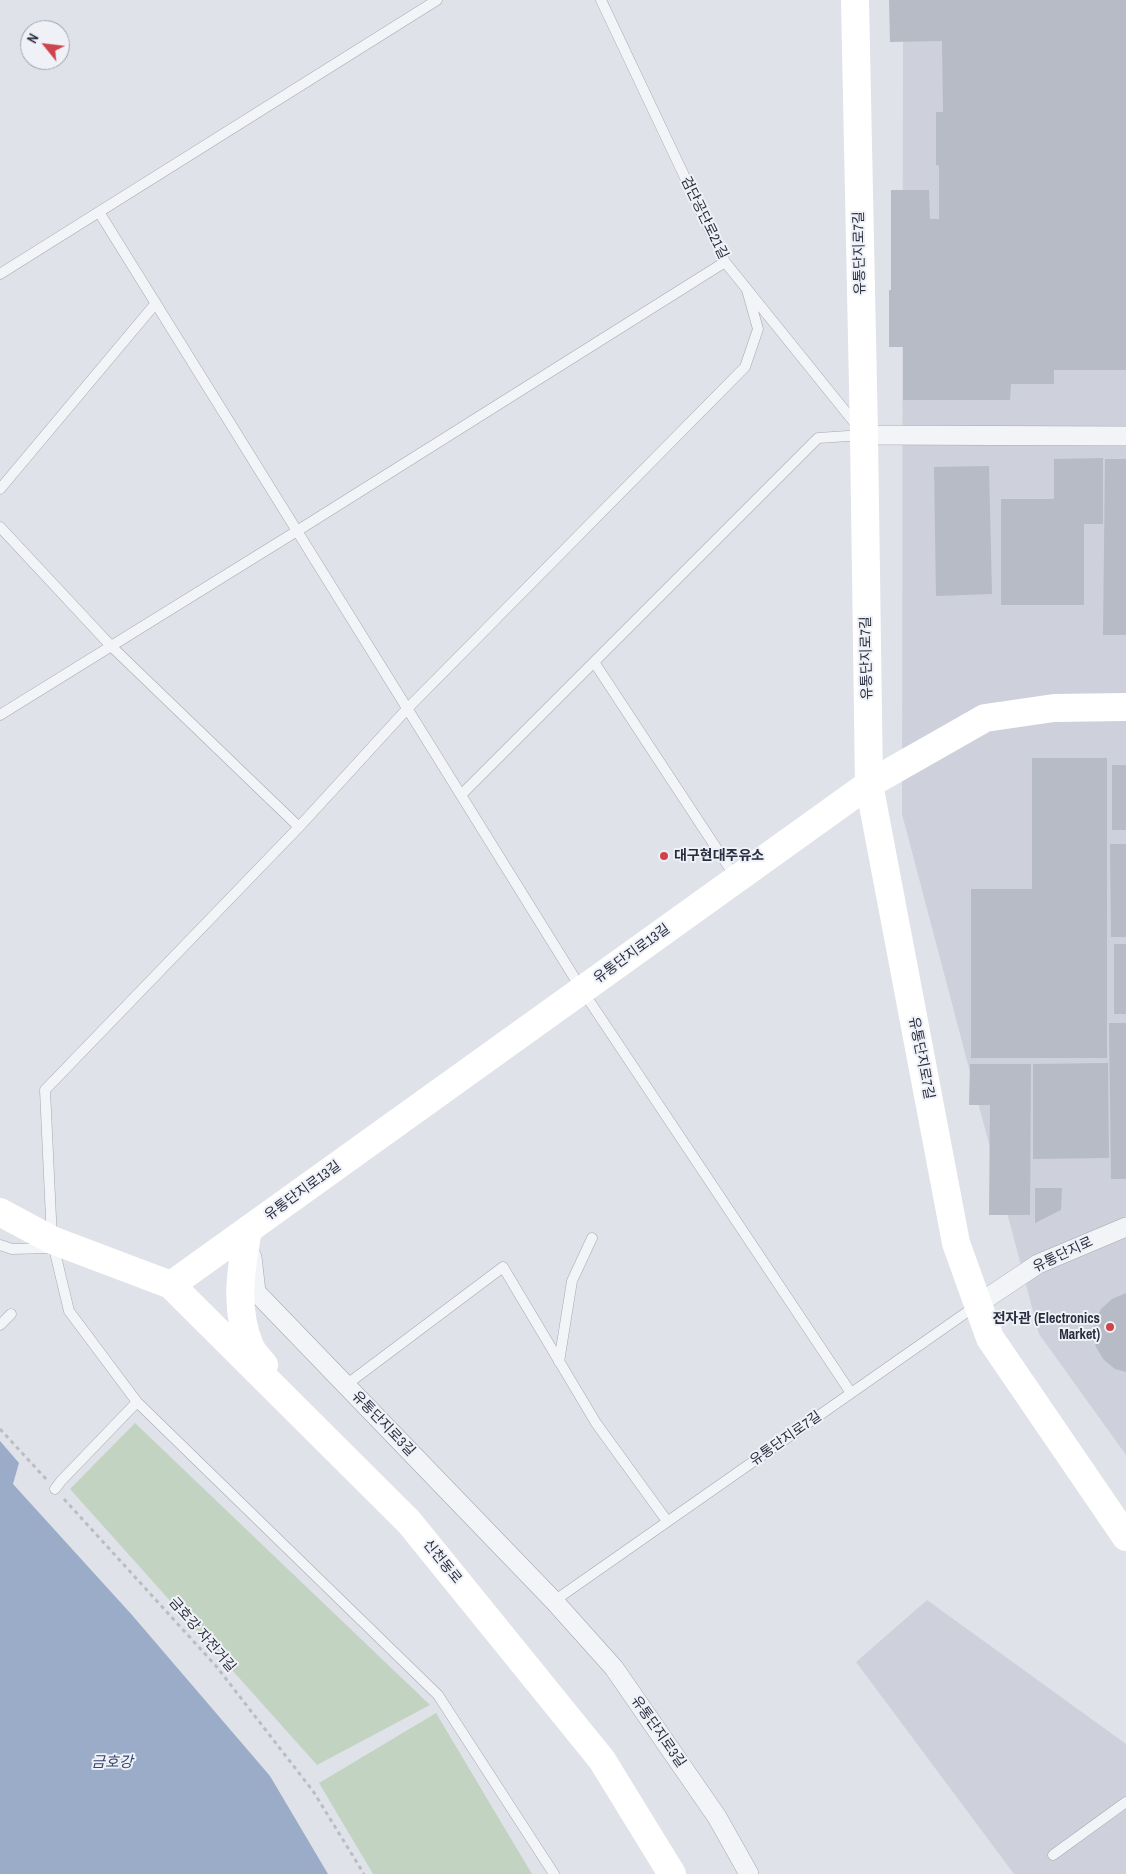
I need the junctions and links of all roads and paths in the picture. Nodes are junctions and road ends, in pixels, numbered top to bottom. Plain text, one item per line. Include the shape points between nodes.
1 (437, 0) edge
2 (601, 0) edge
3 (855, 0) edge
4 (99, 212) junction
5 (725, 262) junction
6 (0, 274) edge
7 (747, 290) junction
8 (156, 303) junction
9 (864, 435) junction
10 (1126, 436) edge
11 (0, 489) edge
12 (0, 527) edge
13 (297, 531) junction
14 (111, 646) junction
15 (594, 662) junction
16 (1126, 707) edge
17 (408, 709) junction
18 (0, 714) edge
19 (869, 784) junction
20 (461, 795) junction
21 (299, 827) junction
22 (736, 879) junction
23 (582, 990) junction
24 (0, 1212) edge
25 (1126, 1227) edge
26 (248, 1230) junction
27 (592, 1238) dead end
28 (52, 1240) junction
29 (0, 1245) edge
30 (171, 1285) junction
31 (978, 1304) junction
32 (11, 1314) dead end
33 (0, 1325) edge
34 (559, 1362) junction
35 (346, 1385) junction
36 (852, 1392) junction
37 (137, 1402) junction
38 (299, 1412) junction
39 (0, 1429) edge
40 (55, 1489) junction
41 (667, 1522) junction
42 (1126, 1537) edge
43 (554, 1600) junction
44 (1126, 1802) edge
45 (1053, 1855) dead end
46 (364, 1874) edge
47 (554, 1874) edge
48 (672, 1874) edge
49 (749, 1874) edge

1 - 4 lane
2 - 5 lane, 검단공단로21길
3 - 9 street, 유통단지로7길
4 - 6 lane
4 - 8 lane
5 - 7 lane, 검단공단로21길
5 - 13 lane
7 - 9 lane, 검단공단로21길
7 - 17 lane via 758,329 745,367
8 - 11 lane
8 - 13 lane
9 - 10 street
9 - 15 lane via 818,438
9 - 19 street, 유통단지로7길
12 - 14 lane
13 - 14 lane
13 - 17 lane
14 - 18 lane
14 - 21 lane
15 - 20 lane
15 - 22 lane
16 - 19 street, 유통단지로13길 via 1054,708 985,718
17 - 20 lane
17 - 21 lane
19 - 22 street, 유통단지로13길
19 - 31 street, 유통단지로7길 via 956,1243
20 - 23 lane
21 - 28 lane via 45,1090
22 - 23 street, 유통단지로13길
23 - 26 street, 유통단지로13길
23 - 36 lane
24 - 28 street
25 - 31 street, 유통단지로 via 1038,1264
26 - 30 street, 유통단지로13길
26 - 35 street, 유통단지로3길 via 256,1292
26 - 38 street via 241,1268 241,1317 250,1348
27 - 34 lane via 572,1281
28 - 29 lane via 47,1248 12,1249
28 - 30 street
28 - 37 lane via 69,1311
30 - 38 street, 신천동로
31 - 36 lane, 유통단지로7길
31 - 42 street, 유통단지로7길 via 990,1338
32 - 33 lane
34 - 35 lane via 503,1267
34 - 41 lane via 596,1423
35 - 43 street, 유통단지로3길
36 - 41 lane, 유통단지로7길
37 - 40 lane
37 - 47 lane via 438,1695
38 - 48 street, 신천동로 via 410,1522 602,1760
39 - 40 path, 금호강 자전거길
40 - 46 path, 금호강 자전거길 via 216,1666 313,1791
41 - 43 lane
43 - 49 street, 유통단지로3길 via 614,1668 716,1817
44 - 45 lane

